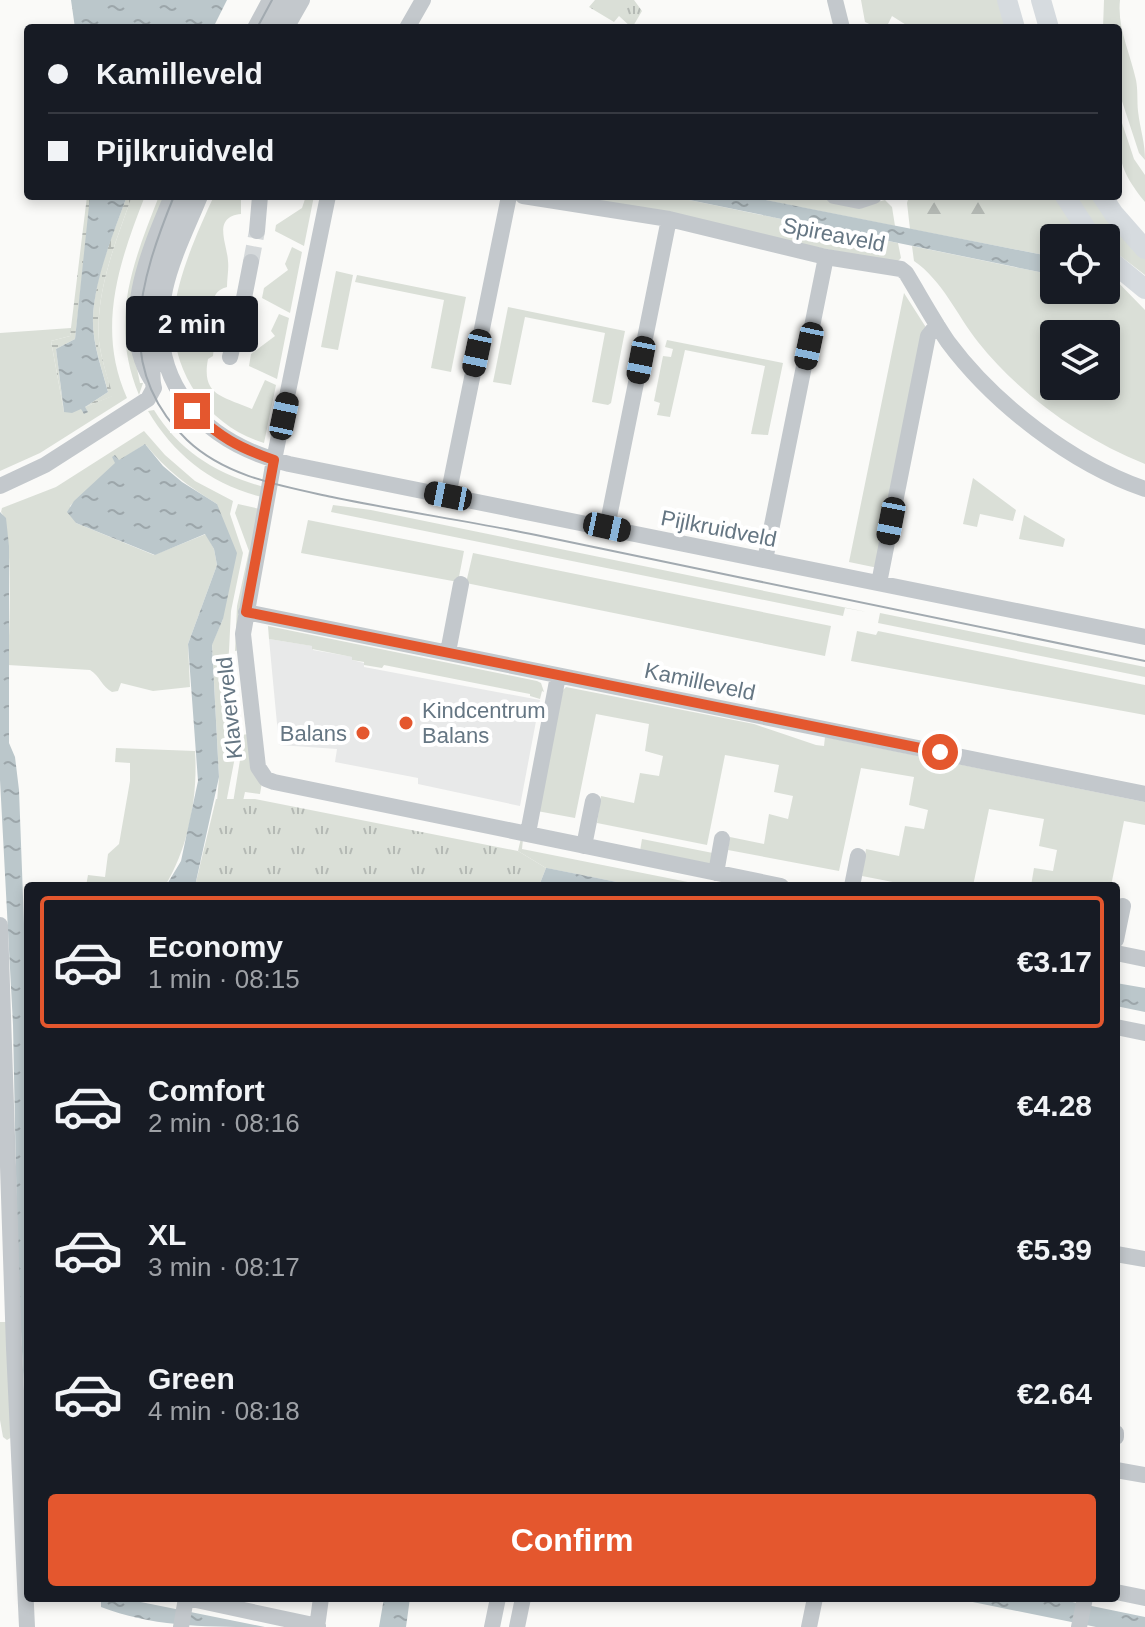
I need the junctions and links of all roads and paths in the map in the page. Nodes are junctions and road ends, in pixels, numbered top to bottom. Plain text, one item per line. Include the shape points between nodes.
1 (270, 0) edge
2 (285, 0) edge
3 (302, 0) edge
4 (423, 0) edge
5 (835, 0) edge
6 (1007, 0) edge
7 (1041, 0) edge
8 (257, 24) edge
9 (272, 24) edge
10 (288, 24) edge
11 (409, 24) edge
12 (841, 24) edge
13 (1014, 24) edge
14 (1048, 24) edge
15 (171, 200) edge
16 (186, 200) edge
17 (198, 200) edge
18 (260, 200) edge
19 (327, 200) edge
20 (508, 200) edge
21 (548, 200) edge
22 (1068, 200) edge
23 (1105, 200) edge
24 (669, 219) junction
25 (1083, 224) edge
26 (257, 231) tunnel mouth
27 (1145, 249) edge
28 (826, 257) junction
29 (251, 262) tunnel mouth
30 (1120, 268) edge
31 (1145, 289) edge
32 (244, 298) tunnel mouth
33 (937, 325) junction
34 (237, 328) tunnel mouth
35 (230, 357) dead end
36 (151, 380) junction
37 (274, 460) junction
38 (0, 486) edge
39 (1145, 489) edge
40 (448, 496) junction
41 (607, 527) junction
42 (765, 560) junction
43 (879, 583) junction
44 (461, 584) dead end
45 (246, 612) junction
46 (1145, 637) edge
47 (448, 652) junction
48 (558, 676) junction
49 (1145, 794) edge
50 (593, 801) dead end
51 (528, 833) junction
52 (722, 839) dead end
53 (584, 846) junction
54 (858, 856) dead end
55 (716, 873) junction
56 (761, 882) edge
57 (853, 882) edge
58 (1123, 906) dead end
59 (1120, 921) edge
60 (0, 925) edge
61 (1120, 954) edge
62 (1145, 959) edge
63 (1120, 1028) edge
64 (1145, 1033) edge
65 (1120, 1255) edge
66 (1145, 1259) edge
67 (1120, 1471) edge
68 (1145, 1475) edge
69 (24, 1563) edge
70 (1120, 1593) edge
71 (1145, 1598) edge
72 (26, 1602) edge
73 (186, 1602) edge
74 (206, 1602) edge
75 (321, 1602) edge
76 (497, 1602) edge
77 (522, 1602) edge
78 (814, 1602) edge
79 (1084, 1602) edge
80 (318, 1626) edge
81 (27, 1627) edge
82 (181, 1627) edge
83 (492, 1627) edge
84 (517, 1627) edge
85 (809, 1627) edge
86 (1079, 1627) edge

1 - 8 street
2 - 9 street
3 - 10 street
4 - 11 street
5 - 12 street
6 - 13 main road
7 - 14 main road
15 - 36 street via 137,306 139,357
16 - 36 street via 151,302
17 - 37 street, Pijlkruidveld via 165,287 164,356 179,393 217,435
18 - 26 street
19 - 37 street, Klaverveld
20 - 40 street
21 - 24 street, Spireaveld
22 - 25 main road
23 - 27 main road
24 - 28 street, Spireaveld
24 - 41 street
28 - 33 street, Spireaveld via 901,269
28 - 42 street
29 - 32 street
30 - 31 main road
33 - 39 street, Spireaveld via 971,369 1017,413 1071,452
33 - 43 street via 928,336
34 - 35 street
36 - 38 street via 154,388 148,399 45,465
37 - 40 street, Pijlkruidveld
37 - 45 street, Klaverveld
40 - 41 street, Pijlkruidveld
41 - 42 street, Pijlkruidveld
42 - 43 street, Pijlkruidveld
43 - 46 street, Pijlkruidveld
44 - 47 street
45 - 47 street, Kamilleveld
45 - 51 street, Klaverveld via 243,634 258,767 266,779
47 - 48 street, Kamilleveld
48 - 49 street, Kamilleveld
48 - 51 street
50 - 53 street
51 - 53 street, Klaverveld
52 - 55 street
53 - 55 street, Klaverveld
54 - 57 street
55 - 56 street, Klaverveld
58 - 59 street
60 - 69 street
61 - 62 street
63 - 64 street
65 - 66 street
67 - 68 street
70 - 71 street
72 - 81 street
73 - 82 street
74 - 80 street
75 - 80 street
76 - 83 street
77 - 84 street
78 - 85 street
79 - 86 street

